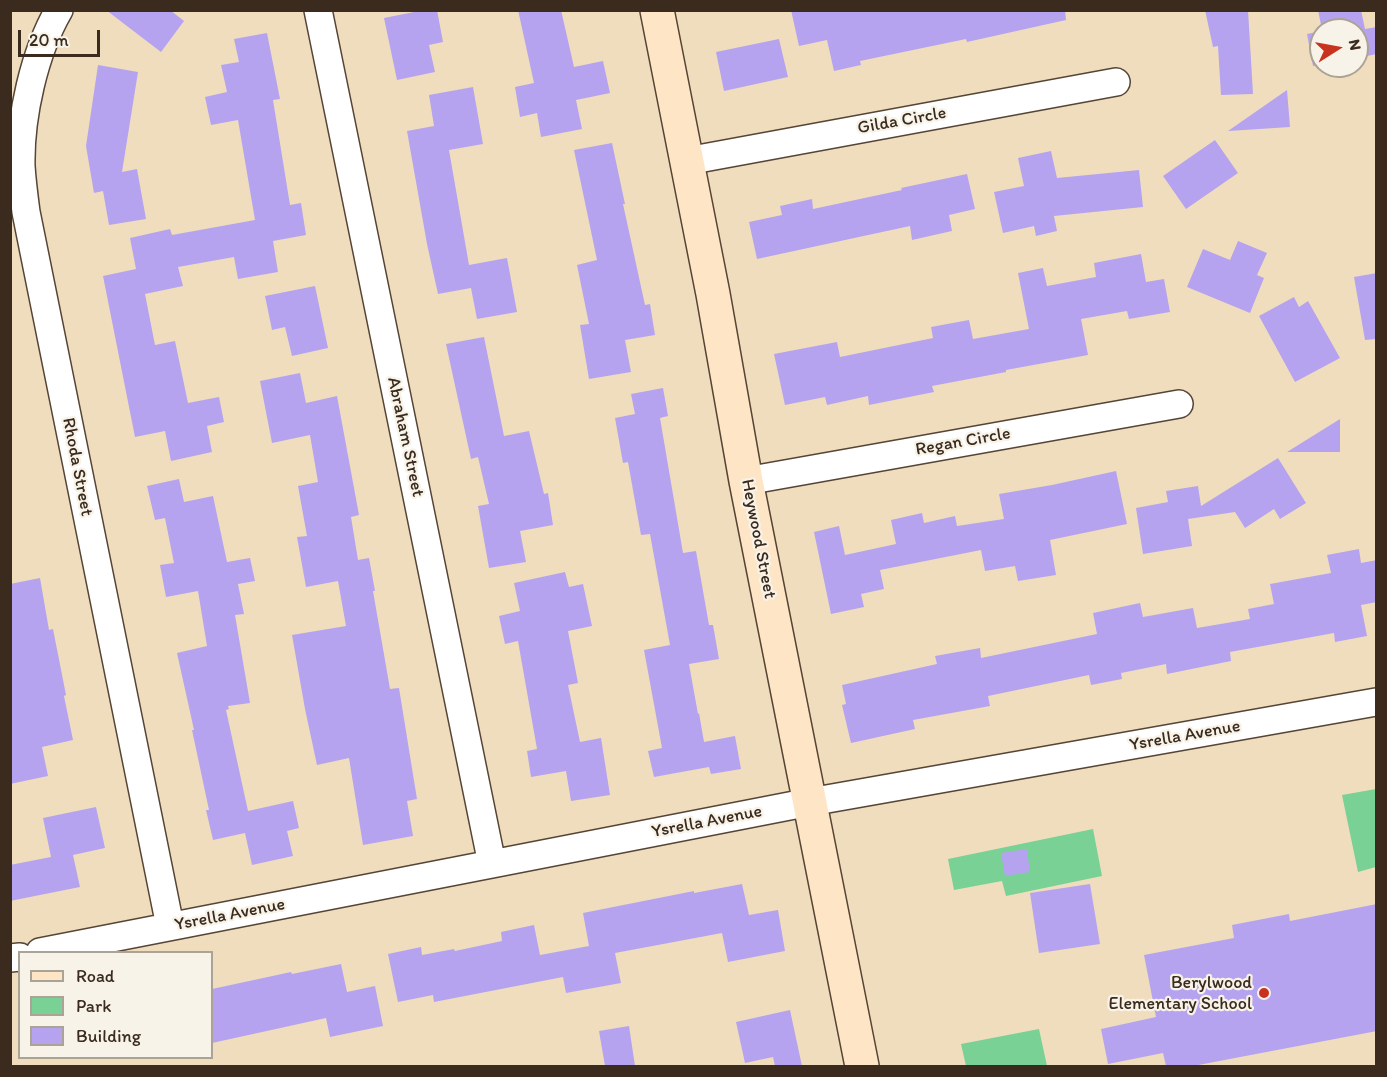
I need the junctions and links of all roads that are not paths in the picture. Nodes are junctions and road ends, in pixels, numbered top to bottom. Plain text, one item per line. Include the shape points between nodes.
1 (59, 10) edge
2 (318, 10) edge
3 (657, 10) edge
4 (1116, 82) dead end
5 (687, 161) junction
6 (1179, 404) dead end
7 (746, 481) junction
8 (1377, 702) edge
9 (810, 802) junction
10 (492, 864) junction
11 (170, 926) junction
12 (45, 951) edge
13 (862, 1066) edge

1 - 11 street, Rhoda Street via 34,70 24,121 21,165 26,212
2 - 10 street, Abraham Street
3 - 5 street, Heywood Street
4 - 5 street, Gilda Circle
5 - 7 street, Heywood Street
6 - 7 street, Regan Circle
7 - 9 street, Heywood Street
8 - 9 street, Ysrella Avenue
9 - 10 street, Ysrella Avenue
9 - 13 street, Heywood Street
10 - 11 street, Ysrella Avenue
11 - 12 street, Ysrella Avenue

